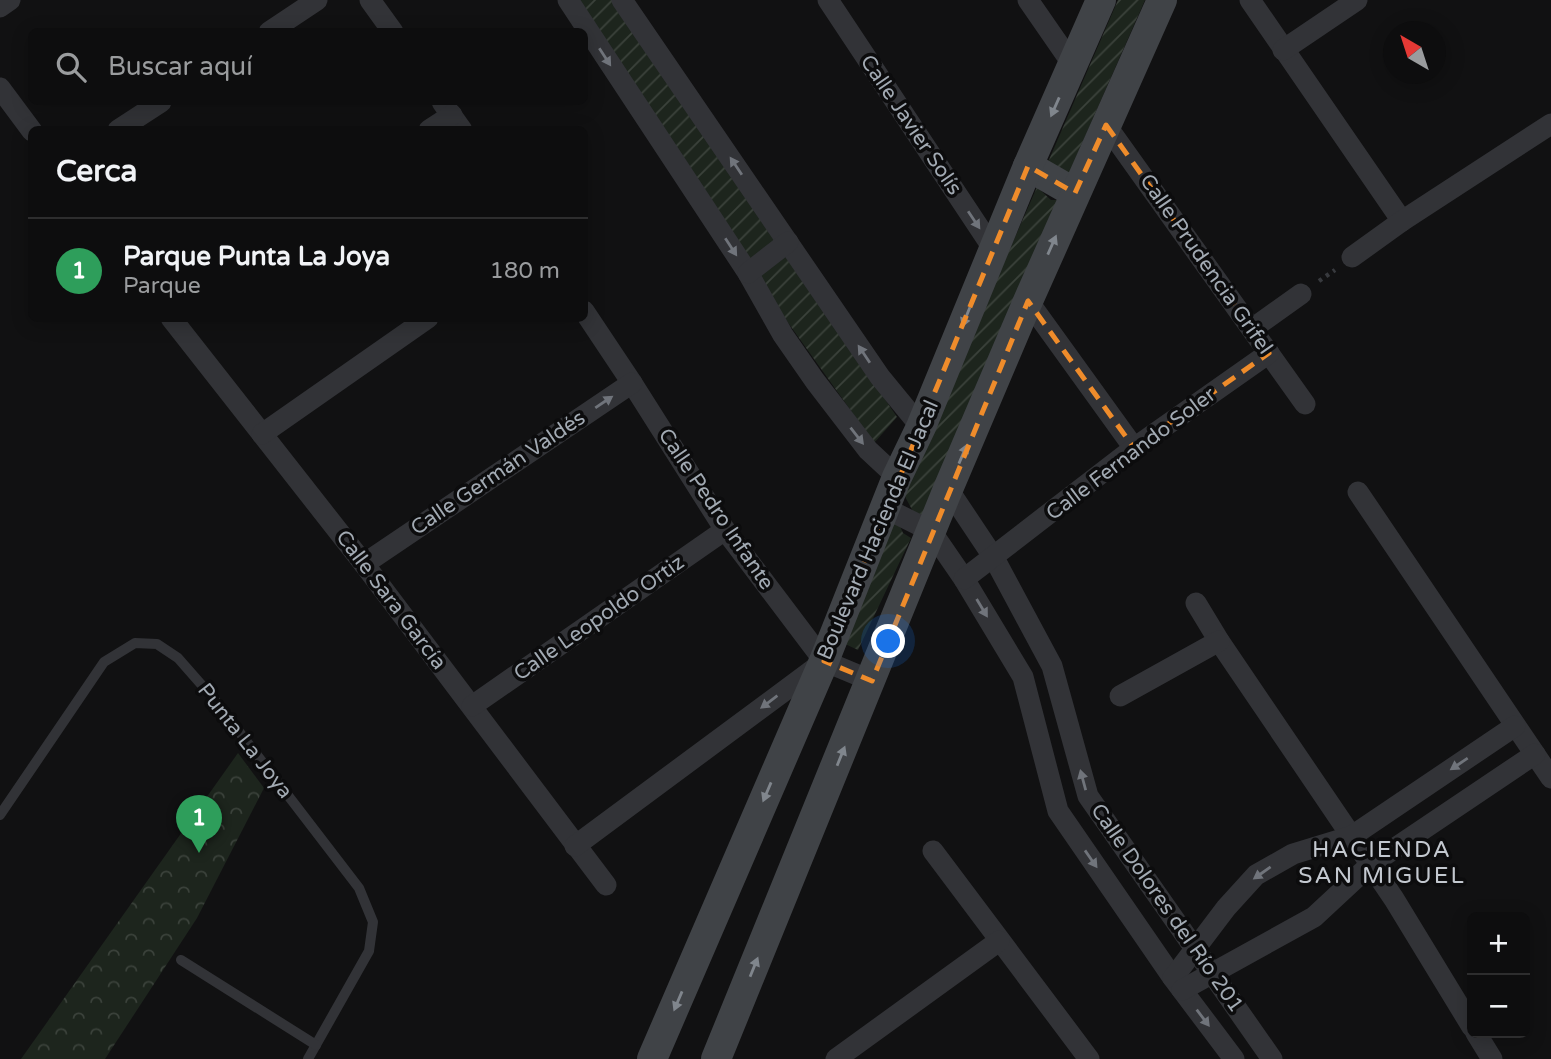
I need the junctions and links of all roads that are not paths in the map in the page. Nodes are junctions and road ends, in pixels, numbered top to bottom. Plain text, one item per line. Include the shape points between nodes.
1 (10, 0) edge
2 (317, 0) edge
3 (370, 0) edge
4 (568, 0) edge
5 (622, 0) edge
6 (828, 0) edge
7 (1028, 0) edge
8 (1101, 0) edge
9 (1162, 0) edge
10 (1251, 0) edge
11 (1357, 0) edge
12 (0, 6) edge
13 (274, 28) edge
14 (390, 28) edge
15 (586, 28) edge
16 (588, 30) edge
17 (1283, 50) junction
18 (1073, 65) junction
19 (0, 88) edge
20 (156, 105) edge
21 (452, 115) edge
22 (1551, 124) edge
23 (1106, 125) junction
24 (28, 126) edge
25 (124, 126) edge
26 (435, 126) edge
27 (1028, 166) junction
28 (1076, 193) junction
29 (1402, 221) junction
30 (788, 242) junction
31 (994, 250) junction
32 (1352, 257) road end
33 (748, 273) junction
34 (1301, 294) road end
35 (1028, 301) junction
36 (588, 317) edge
37 (174, 322) edge
38 (422, 322) edge
39 (1252, 329) junction
40 (1269, 353) junction
41 (632, 383) junction
42 (1305, 404) dead end
43 (921, 427) junction
44 (262, 434) junction
45 (1134, 448) junction
46 (897, 477) junction
47 (948, 489) junction
48 (1358, 492) dead end
49 (885, 508) junction
50 (725, 530) junction
51 (931, 531) junction
52 (995, 558) junction
53 (364, 564) junction
54 (964, 579) junction
55 (1196, 603) dead end
56 (1219, 641) junction
57 (824, 662) junction
58 (872, 681) junction
59 (1120, 696) dead end
60 (472, 706) junction
61 (1516, 726) junction
62 (1535, 754) junction
63 (1551, 778) edge
64 (0, 815) edge
65 (1352, 836) junction
66 (575, 846) junction
67 (933, 851) dead end
68 (1370, 865) junction
69 (606, 885) dead end
70 (999, 941) junction
71 (1195, 948) junction
72 (181, 960) dead end
73 (1212, 972) junction
74 (1177, 984) junction
75 (1467, 1019) edge
76 (1479, 1038) edge
77 (316, 1045) junction
78 (308, 1059) edge
79 (652, 1059) edge
80 (716, 1059) edge
81 (836, 1059) edge
82 (1089, 1059) edge
83 (1234, 1059) edge
84 (1272, 1059) edge
85 (1492, 1059) edge

1 - 12 street
2 - 13 street
3 - 14 street
4 -> 15 street
30 -> 5 street
6 -> 31 street, Calle Javier Solís
7 - 18 street
8 - 18 main road, Boulevard Hacienda El Jacal
9 - 23 main road
10 - 17 street
11 - 17 street
16 -> 33 street
17 - 29 street
18 -> 27 main road, Boulevard Hacienda El Jacal
19 - 24 street
20 - 25 street
21 - 26 street
22 - 29 street
23 - 28 main road
23 - 39 street, Calle Prudencia Grifel
27 - 28 main road
27 - 31 main road, Boulevard Hacienda El Jacal
35 -> 28 main road
29 - 32 street
30 - 33 street
43 -> 30 street via 880,377
31 -> 43 main road, Boulevard Hacienda El Jacal
33 -> 46 street via 815,381 868,450
34 - 39 street
35 - 45 street
47 -> 35 main road
36 - 41 street, Calle Pedro Infante
37 - 44 street, Calle Sara García
38 - 44 street
39 - 40 street, Calle Prudencia Grifel
40 - 42 street, Calle Prudencia Grifel
40 - 45 street, Calle Fernando Soler
41 - 50 street, Calle Pedro Infante
53 -> 41 street, Calle Germán Valdés
43 - 46 main road, Boulevard Hacienda El Jacal
44 - 53 street, Calle Sara García
45 - 52 street, Calle Fernando Soler
46 - 49 main road, Boulevard Hacienda El Jacal
47 - 51 main road
47 - 52 street, Calle Dolores del Río 201
48 - 61 street
49 - 51 street
49 - 57 main road, Boulevard Hacienda El Jacal
50 - 57 street, Calle Pedro Infante
50 - 60 street, Calle Leopoldo Ortiz
51 - 54 street, Calle Dolores del Río 201
51 - 58 main road
52 - 54 street, Calle Fernando Soler
71 -> 52 street, Calle Dolores del Río 201 via 1088,796 1052,666
53 - 60 street, Calle Sara García
54 -> 74 street, Calle Dolores del Río 201 via 1023,677 1058,811
55 - 56 street
56 - 59 street
56 - 65 street
57 - 58 street
57 -> 66 street
57 -> 79 main road, Boulevard Hacienda El Jacal
80 -> 58 main road
60 - 66 street, Calle Sara García
61 - 62 street
61 -> 65 street
62 - 63 street
62 - 68 street
64 - 77 lane, Punta La Joya via 104,662 135,643 157,644 178,658 359,888 373,922 369,951
65 - 68 street
65 -> 71 street via 1293,855 1256,875
66 - 69 street, Calle Sara García
67 - 70 street
68 - 73 street via 1314,917
68 - 75 street
70 - 81 street
70 - 82 street
71 - 73 street, Calle Dolores del Río 201
71 - 74 street
72 - 77 lane
73 - 74 street
73 - 84 street, Calle Dolores del Río 201
74 -> 83 street, Calle Dolores del Río 201
76 - 85 street
77 - 78 lane, Punta La Joya

